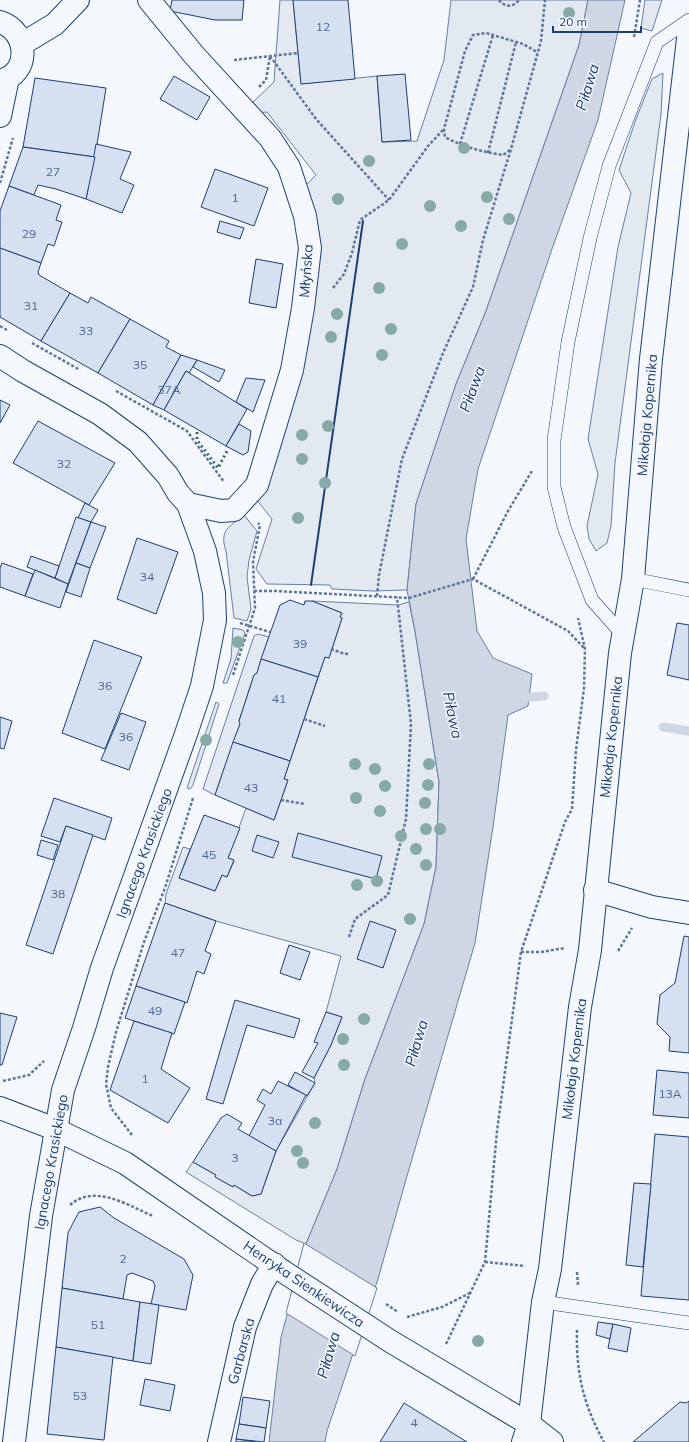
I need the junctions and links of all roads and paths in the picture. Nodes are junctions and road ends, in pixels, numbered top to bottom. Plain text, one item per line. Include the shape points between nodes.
1 (78, 0) edge
2 (150, 0) edge
3 (499, 0) edge
4 (519, 0) edge
5 (545, 0) edge
6 (689, 20) edge
7 (0, 22) edge
8 (689, 30) edge
9 (493, 35) junction
10 (516, 42) junction
11 (22, 44) junction
12 (537, 52) junction
13 (298, 53) dead end
14 (270, 56) junction
15 (202, 63) junction
16 (4, 80) edge
17 (266, 80) dead end
18 (0, 116) edge
19 (444, 129) junction
20 (460, 144) junction
21 (511, 149) junction
22 (488, 153) junction
23 (388, 200) junction
24 (303, 308) junction
25 (0, 356) edge
26 (534, 466) dead end
27 (188, 504) junction
28 (472, 579) junction
29 (633, 579) junction
30 (689, 590) edge
31 (254, 592) dead end
32 (377, 596) junction
33 (397, 597) junction
34 (234, 621) dead end
35 (270, 632) dead end
36 (623, 635) junction
37 (331, 649) dead end
38 (348, 654) dead end
39 (304, 719) dead end
40 (325, 726) dead end
41 (281, 800) dead end
42 (305, 804) dead end
43 (595, 890) junction
44 (689, 913) edge
45 (635, 924) dead end
46 (349, 937) dead end
47 (561, 948) dead end
48 (618, 951) dead end
49 (521, 952) junction
50 (45, 1061) dead end
51 (0, 1081) edge
52 (0, 1108) edge
53 (55, 1129) junction
54 (41, 1216) junction
55 (156, 1217) dead end
56 (485, 1262) junction
57 (523, 1266) dead end
58 (279, 1268) junction
59 (578, 1272) dead end
60 (470, 1293) junction
61 (543, 1302) junction
62 (577, 1307) junction
63 (406, 1317) dead end
64 (689, 1323) edge
65 (446, 1345) dead end
66 (526, 1433) edge
67 (14, 1442) edge
68 (219, 1442) edge
69 (552, 1442) edge
70 (604, 1442) edge

1 - 11 street via 55,24
2 - 15 street, Młyńska
3 - 4 path via 509,6
5 - 12 path via 541,41
6 - 36 lane via 657,42 609,166 590,238 568,342 554,440 554,487 564,527 592,600
7 - 11 street via 15,30
8 - 29 street, Mikołaja Kopernika via 651,359
9 - 10 path
9 - 19 path via 473,35 465,51
9 - 20 path
10 - 12 path
10 - 22 path
11 - 16 street via 22,59 18,68
12 - 21 path
13 - 14 path
14 - 15 path
14 - 17 path
14 - 23 path via 316,119
15 - 24 street, Młyńska via 270,138 289,167 305,216 310,248
16 - 18 street
19 - 20 path via 445,136
19 - 23 path via 428,146
20 - 22 path
21 - 22 path via 503,155
21 - 32 path via 483,240 473,287 443,353 402,459
23 - 24 path via 360,220 344,274 324,299
24 - 27 street, Młyńska via 292,370 257,485 234,510 221,511
25 - 27 street, Ignacego Krasickiego via 100,414 138,442 168,476
26 - 28 path
27 - 53 street, Ignacego Krasickiego via 205,550 214,593 215,620 210,649 202,686 186,734 102,968 63,1090
28 - 33 path via 409,598
28 - 49 path via 568,631 585,649 584,688 572,809 565,822
29 - 30 lane
29 - 36 street, Mikołaja Kopernika
31 - 32 path
32 - 33 path
33 - 46 path via 411,724 406,819 388,895 355,919
34 - 35 path
36 - 43 street, Mikołaja Kopernika
37 - 38 path
39 - 40 path
41 - 42 path
43 - 44 street via 652,907
43 - 61 street, Mikołaja Kopernika via 590,950 580,1007
45 - 48 path
47 - 49 path
49 - 56 path via 497,1131
50 - 51 path via 29,1075
52 - 53 street, Henryka Sienkiewicza
53 - 54 street, Ignacego Krasickiego
53 - 58 street, Henryka Sienkiewicza via 126,1163
54 - 55 path via 57,1220 74,1202 89,1196 108,1197
54 - 67 street, Ignacego Krasickiego
56 - 57 path
56 - 60 path
58 - 66 street, Henryka Sienkiewicza
58 - 68 street, Garbarska via 262,1284 245,1327
59 - 62 path
60 - 63 path via 442,1307
60 - 65 path
61 - 62 lane
61 - 66 street, Mikołaja Kopernika
62 - 64 lane
62 - 70 path via 576,1344 582,1393
66 - 69 street, Henryka Sienkiewicza

